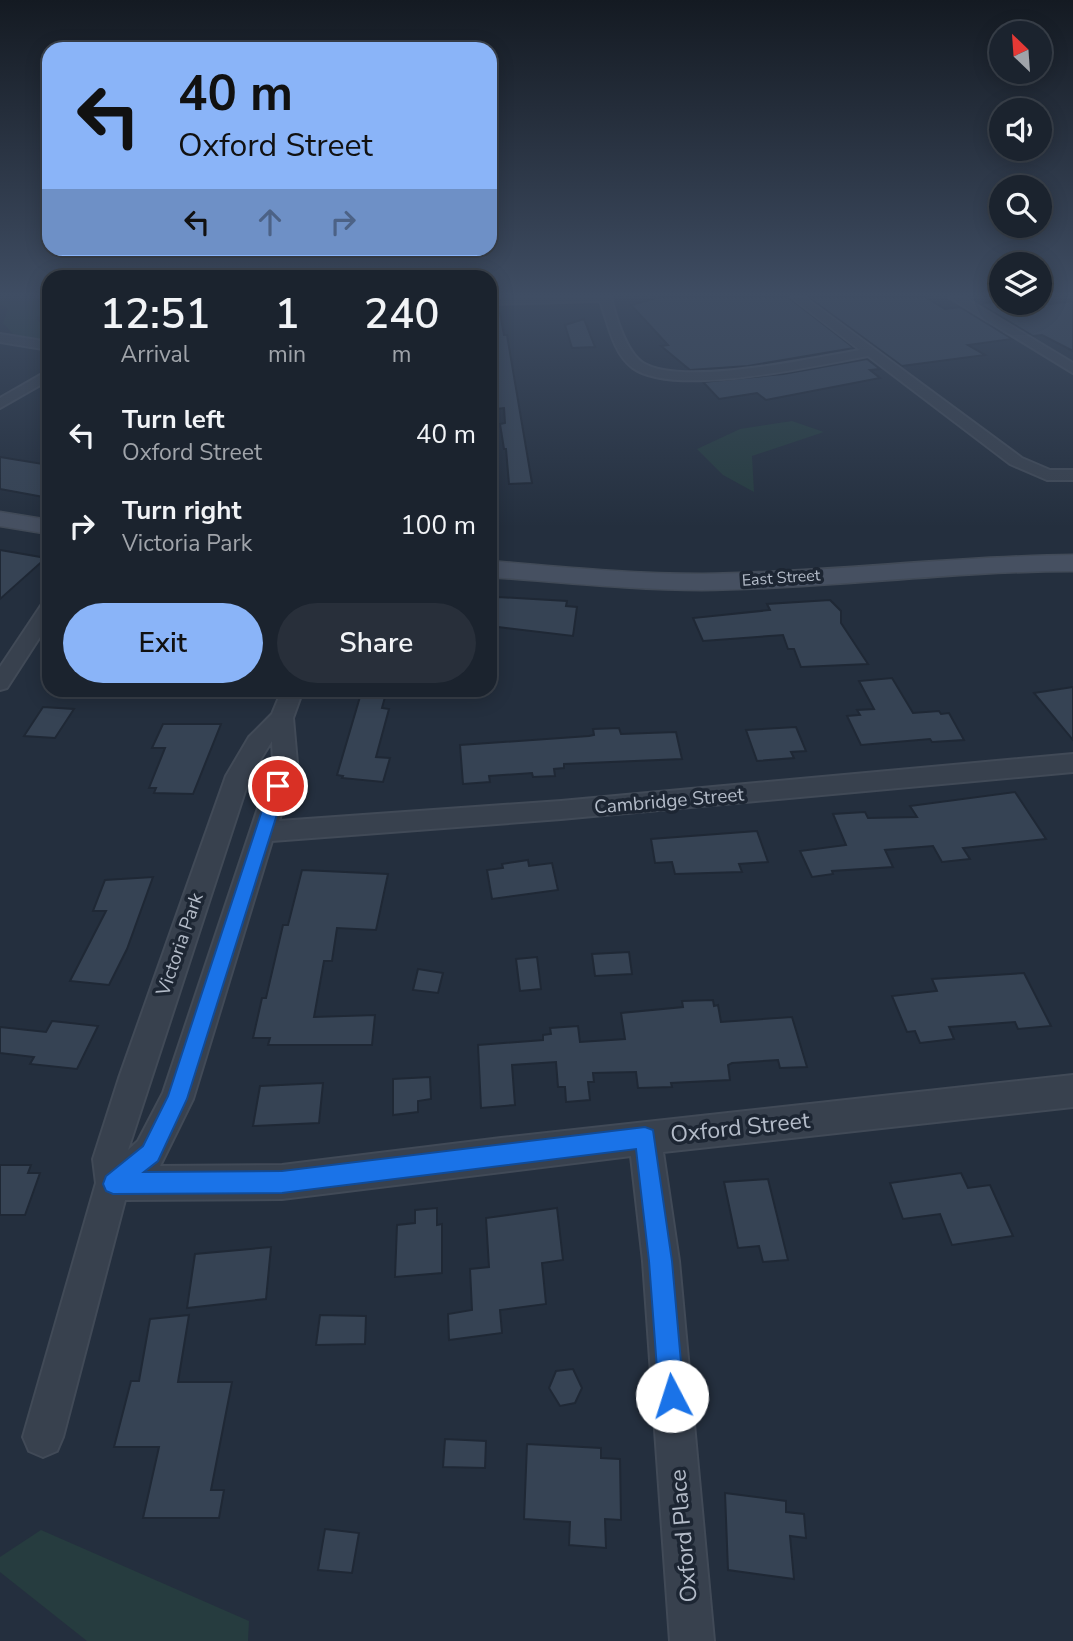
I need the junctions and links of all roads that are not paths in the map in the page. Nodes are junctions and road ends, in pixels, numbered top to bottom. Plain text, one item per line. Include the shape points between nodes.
1 (654, 374) edge
2 (720, 374) edge
3 (899, 374) edge
4 (42, 378) edge
5 (0, 404) edge
6 (1073, 475) edge
7 (0, 519) edge
8 (42, 526) edge
9 (1073, 563) edge
10 (497, 570) edge
11 (42, 619) edge
12 (0, 683) edge
13 (290, 697) edge
14 (282, 718) junction
15 (1073, 763) edge
16 (264, 832) junction
17 (1073, 1091) edge
18 (645, 1138) junction
19 (113, 1184) junction
20 (43, 1437) dead end
21 (692, 1641) edge

1 - 2 street
3 - 6 street via 1030,469 1047,475
4 - 5 street
7 - 8 main road
9 - 10 main road, East Street via 1004,562 718,581 650,581
11 - 12 street
13 - 14 street, Victoria Park
14 - 16 street, Victoria Park via 285,763
14 - 19 street, Victoria Park via 257,743 238,776 109,1159
15 - 16 street, Cambridge Street
16 - 19 street, Victoria Park via 177,1099 150,1153
17 - 18 street, Oxford Street
18 - 19 street, Oxford Street via 282,1182
18 - 21 street, Oxford Place via 661,1261
19 - 20 street, Victoria Park

